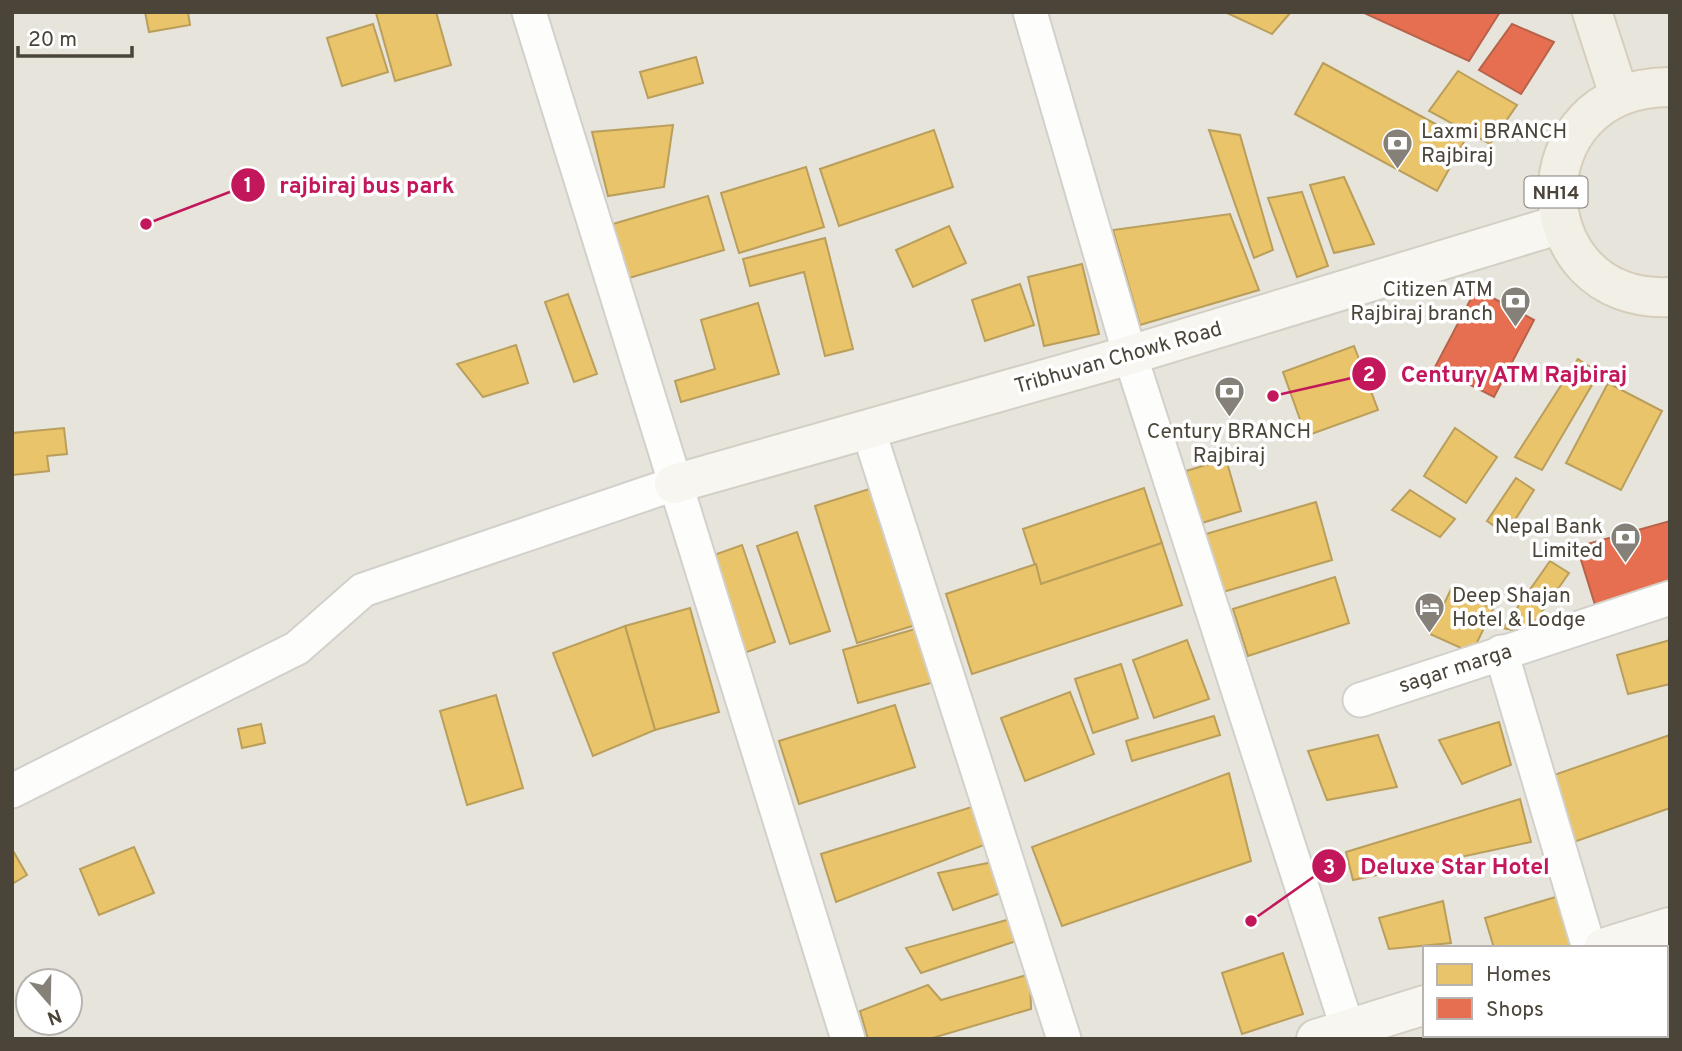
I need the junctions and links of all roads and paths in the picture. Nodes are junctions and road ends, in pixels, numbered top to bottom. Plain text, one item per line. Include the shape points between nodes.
1 (529, 12) edge
2 (1030, 12) edge
3 (1592, 12) edge
4 (1670, 87) edge
5 (1619, 96) junction
6 (1561, 224) junction
7 (1670, 297) edge
8 (1130, 355) junction
9 (868, 429) junction
10 (674, 484) junction
11 (1670, 598) edge
12 (1501, 652) junction
13 (1360, 700) dead end
14 (12, 791) edge
15 (1670, 927) edge
16 (1588, 946) edge
17 (1609, 946) edge
18 (1423, 1006) edge
19 (1338, 1036) edge
20 (848, 1039) edge
21 (1064, 1039) edge

1 - 10 street
2 - 8 street
3 - 5 main road
4 - 5 main road, NH14 via 1648,87
5 - 6 main road, NH14 via 1578,126 1565,149 1556,186
6 - 7 main road, NH14 via 1587,268 1607,283 1630,293
6 - 8 main road, Tribhuvan Chowk Road
8 - 9 main road, Tribhuvan Chowk Road
8 - 19 street
9 - 10 main road, Tribhuvan Chowk Road
9 - 21 street
10 - 14 street via 363,590 297,648
10 - 20 street
11 - 12 street, sagar marga
12 - 13 street, sagar marga
12 - 16 street
15 - 17 main road
18 - 19 main road

